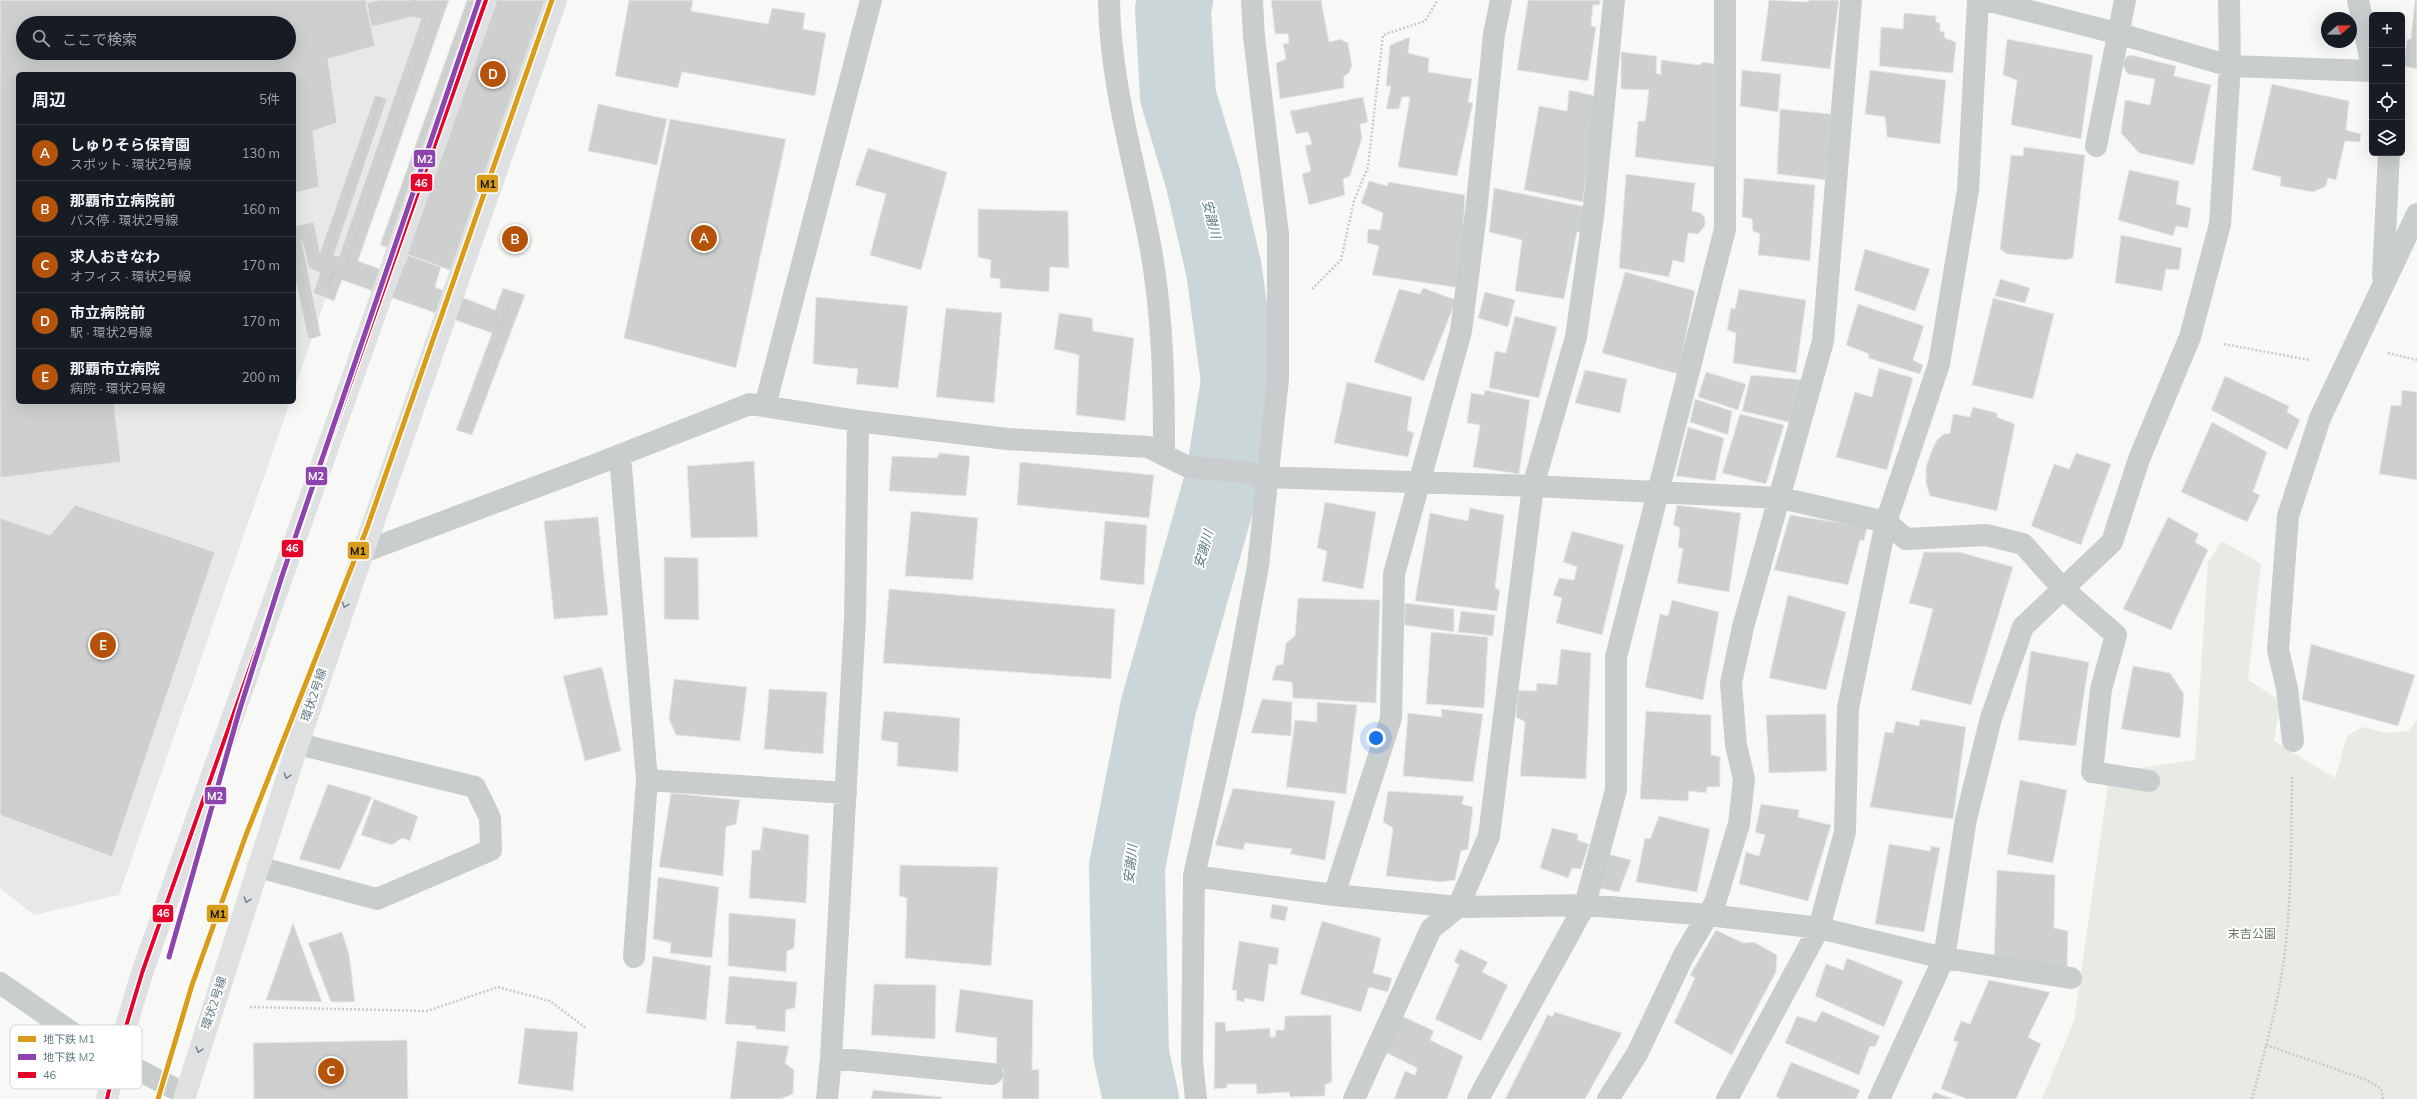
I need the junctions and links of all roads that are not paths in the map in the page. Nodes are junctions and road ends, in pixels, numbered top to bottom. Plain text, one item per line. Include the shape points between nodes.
1 (486, 0) edge
2 (556, 0) edge
3 (871, 0) edge
4 (1109, 0) edge
5 (1252, 0) edge
6 (1501, 0) edge
7 (1614, 0) edge
8 (1725, 0) edge
9 (1851, 0) edge
10 (1978, 0) edge
11 (1986, 0) edge
12 (2125, 0) edge
13 (2229, 0) edge
14 (2358, 0) edge
15 (2120, 34) junction
16 (2369, 53) edge
17 (2230, 66) junction
18 (2369, 71) edge
19 (2096, 146) dead end
20 (2389, 156) edge
21 (2417, 214) edge
22 (2382, 286) junction
23 (765, 406) junction
24 (858, 421) junction
25 (620, 455) junction
26 (1164, 455) junction
27 (1266, 477) junction
28 (1419, 482) junction
29 (1533, 486) junction
30 (1658, 492) junction
31 (1781, 498) junction
32 (1886, 522) junction
33 (362, 552) junction
34 (2062, 588) junction
35 (2293, 741) road end
36 (298, 744) junction
37 (646, 780) junction
38 (2149, 781) dead end
39 (846, 793) junction
40 (258, 867) junction
41 (1194, 876) junction
42 (1334, 895) junction
43 (1585, 905) junction
44 (1458, 907) junction
45 (1708, 915) junction
46 (1819, 928) junction
47 (634, 957) dead end
48 (1944, 958) junction
49 (2072, 978) dead end
50 (0, 984) edge
51 (58, 1025) edge
52 (126, 1025) edge
53 (831, 1058) junction
54 (142, 1074) edge
55 (992, 1074) dead end
56 (109, 1089) edge
57 (185, 1096) edge
58 (107, 1099) edge
59 (827, 1099) edge
60 (1196, 1099) edge
61 (1354, 1099) edge
62 (1478, 1099) edge
63 (1608, 1099) edge
64 (1727, 1099) edge
65 (1879, 1099) edge

1 - 52 main road via 142,973
2 - 33 main road, 環状2号線
3 - 23 street
4 - 26 street via 1116,80 1151,251 1164,363
5 - 27 street via 1254,37 1278,234 1278,379
6 - 28 street via 1494,34 1461,332
7 - 29 street via 1592,217 1576,337
8 - 30 street via 1725,229
9 - 31 street via 1823,341
10 - 32 street via 1968,190 1939,364
11 - 15 street
12 - 15 street
13 - 17 street
14 - 16 street
15 - 17 street
15 - 19 street
17 - 18 street
17 - 34 street via 2220,224 2190,338 2139,459 2112,542
20 - 22 street
21 - 22 street
22 - 35 street via 2320,418 2288,516 2278,650 2287,688
23 - 24 street
23 - 25 street via 750,404
24 - 26 street via 1007,439 1148,447
24 - 39 street via 855,619
25 - 33 street
25 - 37 street
26 - 27 street via 1188,467 1244,472
27 - 28 street
27 - 41 street via 1255,582 1232,706
28 - 29 street
28 - 42 street via 1394,574 1391,718
29 - 30 street
29 - 44 street via 1489,836
30 - 31 street
30 - 43 street via 1616,657 1616,790
31 - 32 street
31 - 45 street via 1743,627 1731,683 1736,745 1744,779 1739,824 1715,903
32 - 34 street via 1906,539 1986,535 2023,544
32 - 46 street via 1848,708 1845,832
33 -> 36 main road, 環状2号線
34 - 38 street via 2116,635 2101,690 2092,772
34 - 48 street via 2023,627 1991,718 1966,819
36 -> 40 main road, 環状2号線
36 - 40 street via 475,787 490,818 491,850 377,899
37 - 39 street
37 - 47 street
39 - 53 street
40 -> 57 main road, 環状2号線
41 - 42 street
41 - 60 street via 1192,1060
42 - 44 street
43 - 44 street
43 - 45 street
43 - 62 street
44 - 61 street via 1431,929
45 - 46 street
45 - 63 street via 1684,955 1636,1054
46 - 48 street
46 - 64 street
48 - 49 street
48 - 65 street
50 - 51 street
53 - 55 street
53 - 59 street
54 - 57 street
56 - 58 main road

